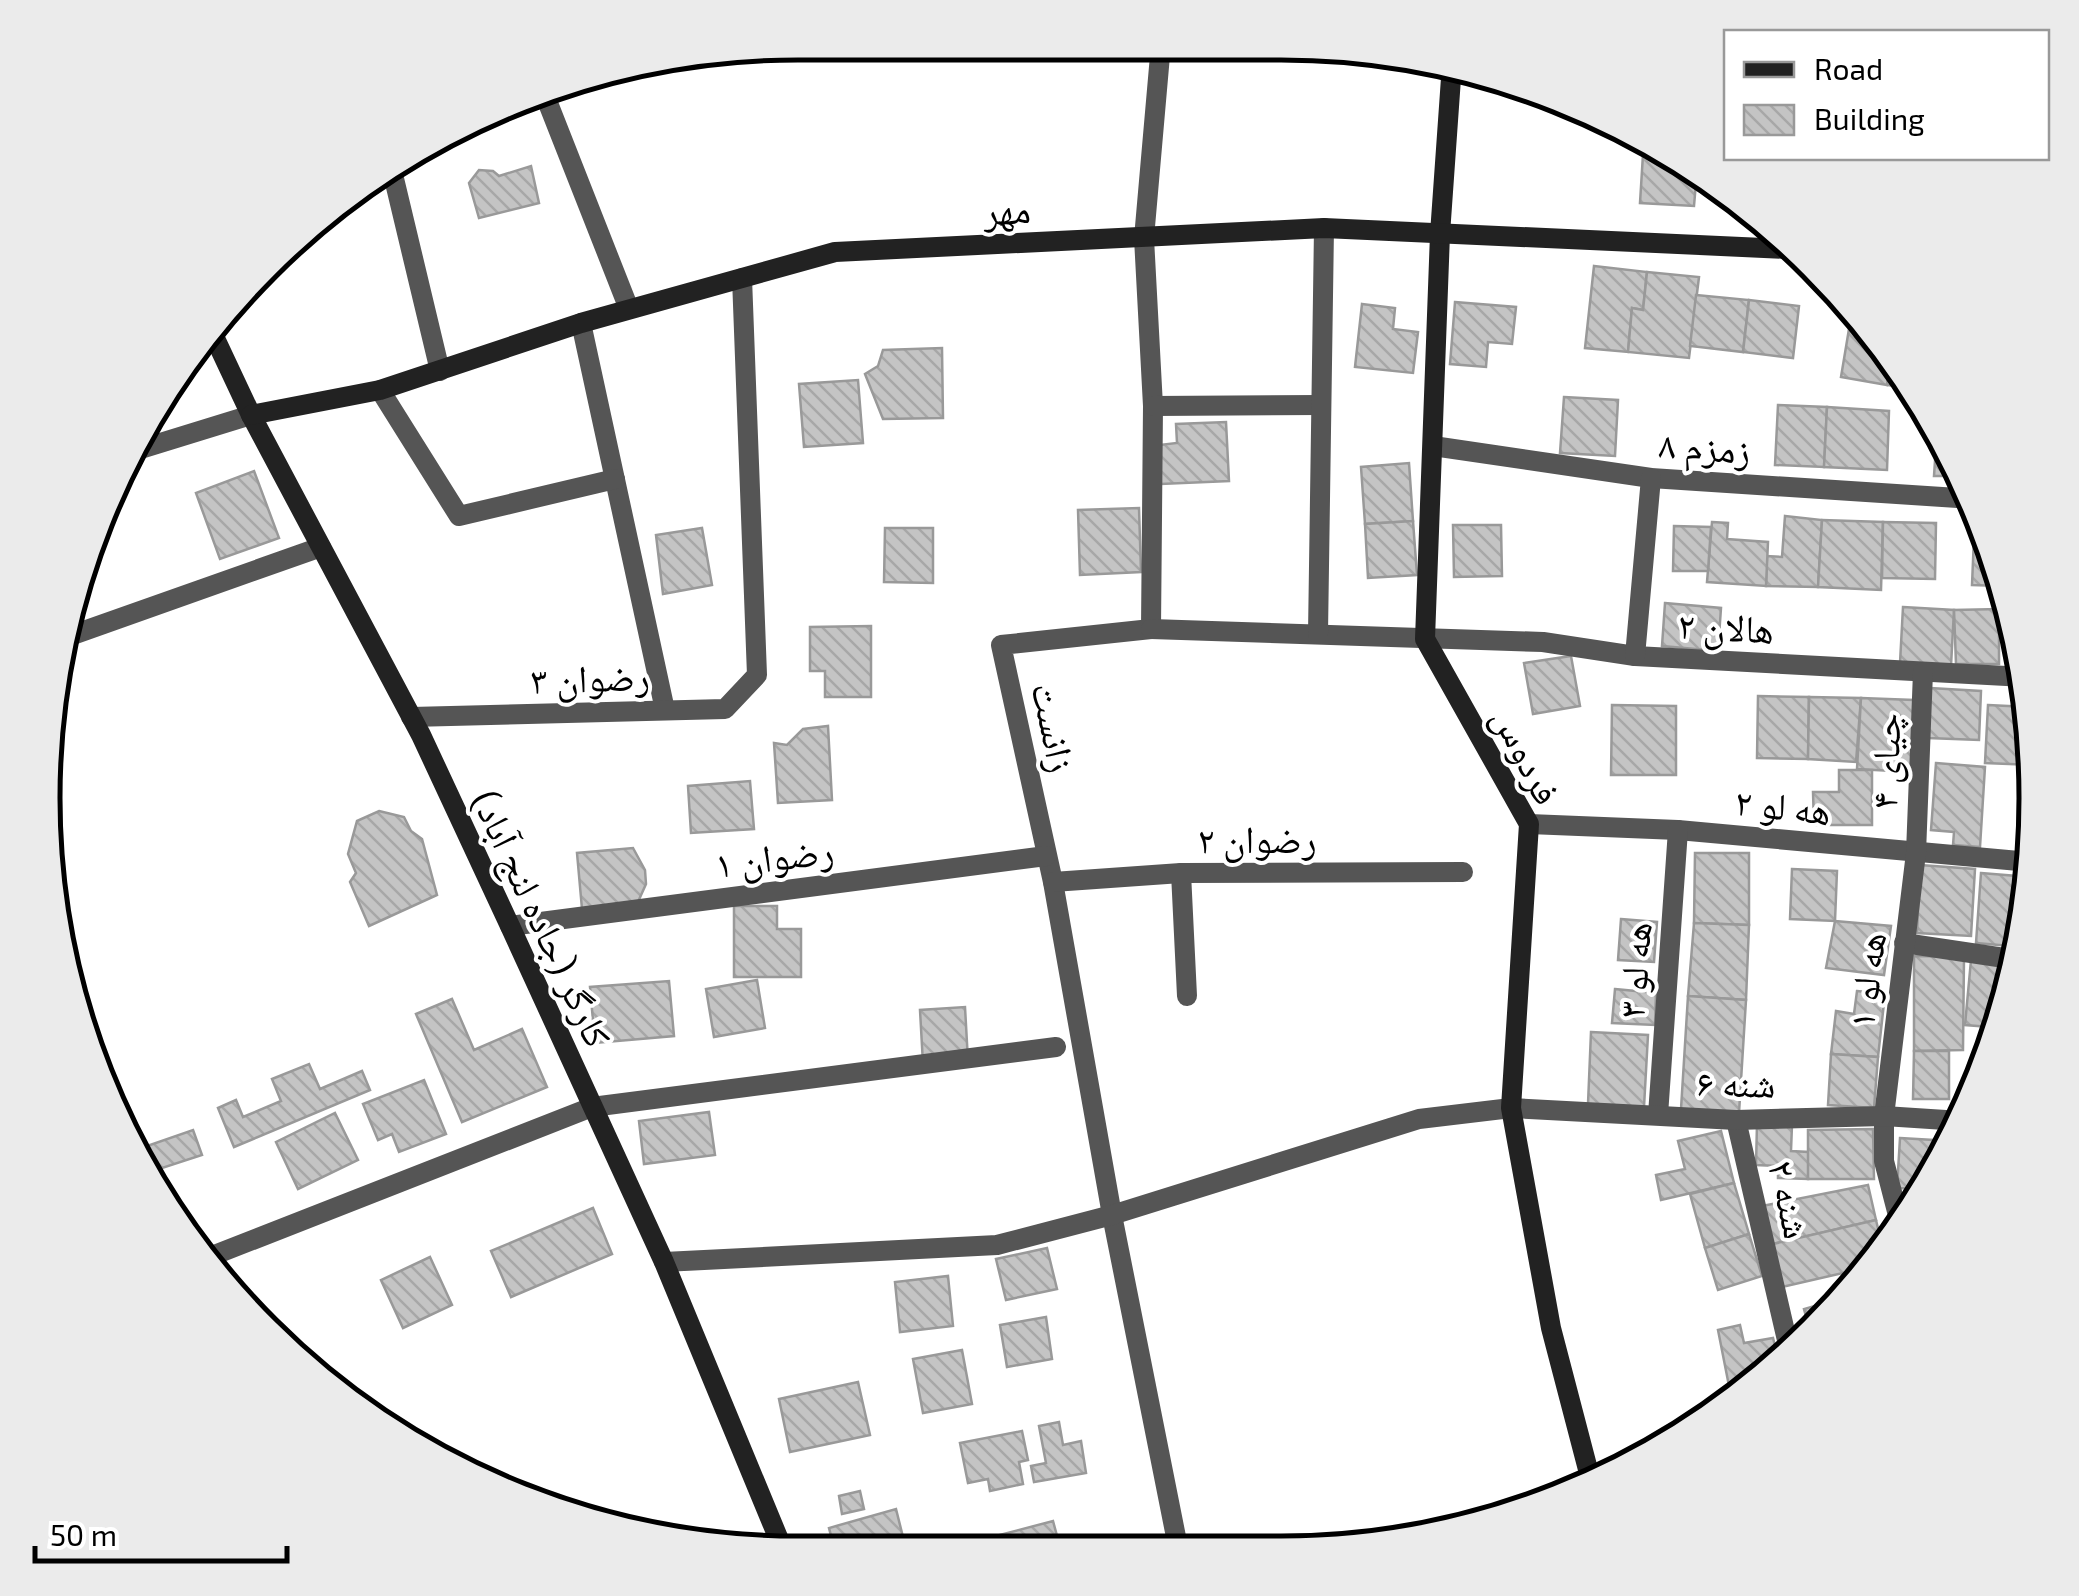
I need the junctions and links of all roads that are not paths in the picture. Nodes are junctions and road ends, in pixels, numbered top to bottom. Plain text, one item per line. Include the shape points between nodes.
1 (1160, 60) edge
2 (1451, 80) edge
3 (543, 106) edge
4 (394, 181) edge
5 (1324, 228) junction
6 (1440, 234) junction
7 (1144, 238) junction
8 (1774, 248) edge
9 (742, 278) junction
10 (629, 309) junction
11 (581, 323) junction
12 (217, 343) edge
13 (440, 371) junction
14 (380, 390) junction
15 (1321, 405) junction
16 (1153, 406) junction
17 (251, 414) junction
18 (150, 446) edge
19 (1432, 446) junction
20 (1652, 478) junction
21 (615, 479) junction
22 (1955, 498) edge
23 (320, 547) junction
24 (1151, 628) junction
25 (79, 633) edge
26 (1318, 634) junction
27 (1425, 640) junction
28 (1635, 656) junction
29 (1923, 672) junction
30 (2009, 676) edge
31 (665, 710) junction
32 (411, 717) junction
33 (1529, 824) junction
34 (1678, 830) junction
35 (1916, 853) junction
36 (1046, 856) junction
37 (2016, 861) edge
38 (1463, 872) dead end
39 (1181, 873) junction
40 (1053, 882) junction
41 (510, 926) junction
42 (1904, 943) junction
43 (2001, 958) edge
44 (1187, 996) dead end
45 (1056, 1047) dead end
46 (592, 1107) junction
47 (1510, 1108) junction
48 (1658, 1115) junction
49 (1884, 1116) junction
50 (1736, 1120) junction
51 (1945, 1120) edge
52 (1896, 1207) edge
53 (1112, 1215) junction
54 (218, 1253) edge
55 (664, 1262) junction
56 (1788, 1334) edge
57 (1587, 1469) edge
58 (777, 1535) edge
59 (1176, 1536) edge

1 - 7 street
2 - 6 street
3 - 10 street
4 - 13 street
5 - 6 street, مهر
5 - 7 street, مهر
5 - 15 street
6 - 8 street, مهر
6 - 19 street
7 - 9 street, مهر via 835,252
7 - 16 street
9 - 10 street, مهر
9 - 31 street, رضوان ۳ via 756,675 725,709
10 - 11 street, مهر
11 - 13 street, مهر
11 - 21 street
12 - 17 street, کارگر (جاده لنج آباد)
13 - 14 street, مهر
14 - 17 street, مهر
14 - 21 street via 459,516
15 - 16 street
15 - 26 street
16 - 24 street
17 - 18 street
17 - 23 street, کارگر (جاده لنج آباد)
19 - 20 street, زمزم ۸
19 - 27 street
20 - 22 street, زمزم ۸
20 - 28 street
21 - 31 street
23 - 25 street
23 - 32 street, کارگر (جاده لنج آباد)
24 - 26 street
24 - 36 street, زانست via 1001,645
26 - 27 street
27 - 28 street, هالان ۲ via 1543,642
27 - 33 street, فردوس
28 - 29 street, هالان ۲
29 - 30 street, هالان ۲
29 - 35 street, چیای ۴
31 - 32 street, رضوان ۳
32 - 41 street, کارگر (جاده لنج آباد)
33 - 34 street, هه لو ۲
33 - 47 street, فردوس
34 - 35 street, هه لو ۲
34 - 48 street, هه لو ۳
35 - 37 street, هه لو ۲
35 - 42 street, هه لو ۱
36 - 40 street, زانست
36 - 41 street, رضوان ۱
38 - 39 street, رضوان ۲
39 - 40 street, رضوان ۲
39 - 44 street
40 - 53 street, زانست
41 - 46 street, کارگر (جاده لنج آباد)
42 - 43 street
42 - 49 street, هه لو ۱
45 - 46 street
46 - 54 street
46 - 55 street, کارگر (جاده لنج آباد)
47 - 48 street, شنه ۶
47 - 53 street via 1418,1119
47 - 57 street, فردوس via 1551,1328
48 - 50 street, شنه ۶
49 - 50 street, شنه ۶
49 - 51 street, شنه ۶
49 - 52 street, هه لو ۱ via 1884,1161
50 - 56 street, شنه ۲
53 - 55 street via 997,1245
53 - 59 street, زانست
55 - 58 street, کارگر (جاده لنج آباد)

